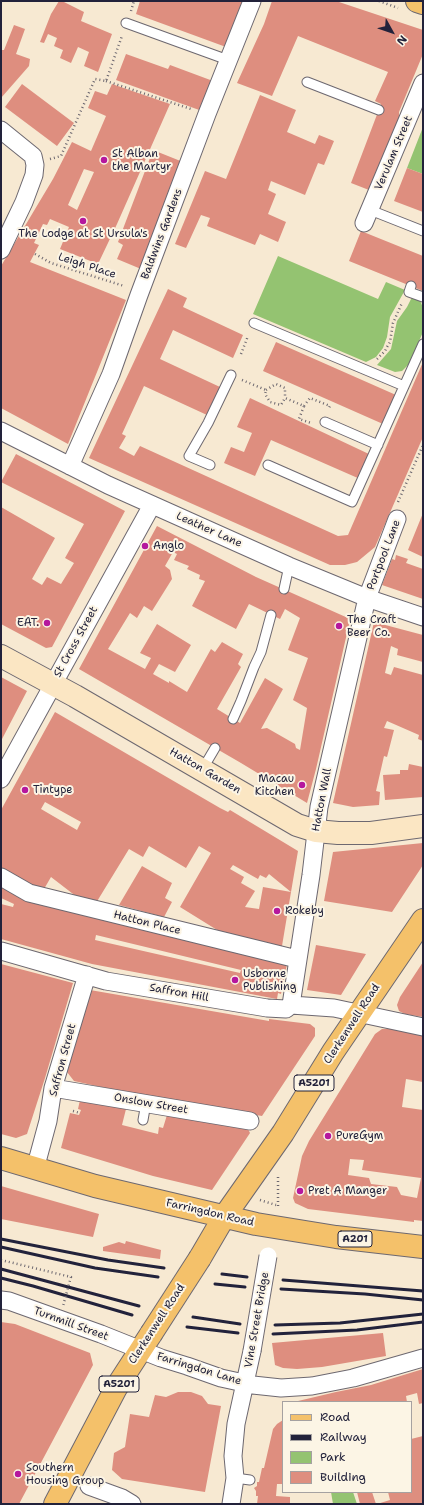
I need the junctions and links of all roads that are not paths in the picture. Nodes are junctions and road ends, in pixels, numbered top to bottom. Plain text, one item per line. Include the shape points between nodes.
1 (252, 1) edge
2 (417, 1) edge
3 (423, 3) edge
4 (126, 23) road end
5 (228, 60) junction
6 (307, 82) dead end
7 (423, 83) edge
8 (379, 110) dead end
9 (1, 130) edge
10 (367, 216) joint
11 (423, 231) edge
12 (1, 250) edge
13 (411, 286) dead end
14 (423, 297) edge
15 (254, 323) road end
16 (423, 344) edge
17 (231, 375) road end
18 (408, 383) junction
19 (325, 422) road end
20 (1, 431) edge
21 (378, 445) junction
22 (268, 465) dead end
23 (70, 466) junction
24 (210, 466) dead end
25 (352, 502) junction
26 (152, 505) junction
27 (361, 505) dead end
28 (394, 516) road end
29 (289, 566) junction
30 (284, 589) dead end
31 (367, 598) junction
32 (271, 615) dead end
33 (423, 617) edge
34 (1, 656) edge
35 (52, 684) junction
36 (233, 719) dead end
37 (215, 748) dead end
38 (202, 770) junction
39 (1, 779) edge
40 (423, 826) edge
41 (316, 831) junction
42 (1, 877) edge
43 (423, 920) edge
44 (1, 951) edge
45 (297, 959) junction
46 (87, 975) junction
47 (291, 1005) junction
48 (359, 1013) junction
49 (423, 1026) edge
50 (53, 1088) junction
51 (146, 1104) junction
52 (143, 1120) dead end
53 (250, 1121) dead end
54 (1, 1158) edge
55 (35, 1169) junction
56 (224, 1217) junction
57 (423, 1247) edge
58 (268, 1256) dead end
59 (1, 1300) edge
60 (146, 1342) junction
61 (423, 1358) edge
62 (246, 1384) junction
63 (89, 1486) dead end
64 (55, 1504) edge
65 (132, 1504) edge
66 (231, 1504) edge

1 - 5 street, Baldwins Gardens
2 - 3 main road
4 - 5 lane
5 - 23 street, Baldwins Gardens via 111,374
6 - 8 lane
7 - 10 street, Verulam Street via 403,119
9 - 12 street via 33,156 35,165 24,202
10 - 11 lane
13 - 14 lane via 409,292
15 - 18 lane
16 - 18 lane
17 - 24 lane via 189,456
18 - 21 lane
19 - 21 lane
20 - 23 street, Leather Lane
21 - 25 lane
22 - 25 lane
23 - 26 street, Leather Lane
25 - 27 lane
26 - 29 street, Leather Lane
26 - 35 street, St Cross Street
28 - 31 street, Portpool Lane
29 - 30 lane
29 - 31 street, Leather Lane
31 - 33 street, Leather Lane
31 - 41 street, Hatton Wall via 319,807
32 - 36 lane via 261,652
34 - 35 main road, Hatton Garden
35 - 38 main road, Hatton Garden
35 - 39 street, St Cross Street
37 - 38 lane
38 - 41 main road, Hatton Garden via 297,825
40 - 41 main road, Hatton Garden via 371,833
41 - 45 street, Hatton Wall
42 - 45 street, Hatton Place via 29,893
43 - 48 main road, Clerkenwell Road / A5201
44 - 46 street, Saffron Hill
45 - 47 street, Hatton Wall
46 - 47 street, Saffron Hill via 106,981 267,1008 286,1009
46 - 50 street, Saffron Street
47 - 48 street, Saffron Hill via 334,1008
48 - 49 street, Saffron Hill
48 - 56 main road, Clerkenwell Road / A5201 via 283,1133
50 - 51 street, Onslow Street
50 - 55 street, Saffron Street via 48,1121
51 - 52 lane
51 - 53 street, Onslow Street
54 - 55 main road, Farringdon Road / A201
55 - 56 main road, Farringdon Road / A201
56 - 57 main road, Farringdon Road / A201 via 276,1228
56 - 60 main road, Clerkenwell Road / A5201, bridge
58 - 62 street, Vine Street Bridge, bridge
59 - 60 street, Turnmill Street
60 - 62 street, Farringdon Lane via 161,1358
60 - 64 main road, Clerkenwell Road / A5201 via 110,1400
61 - 62 street, Farringdon Lane via 353,1378 312,1386 281,1388
62 - 66 street, Vine Street Bridge via 236,1424 233,1456 242,1479
63 - 65 street

